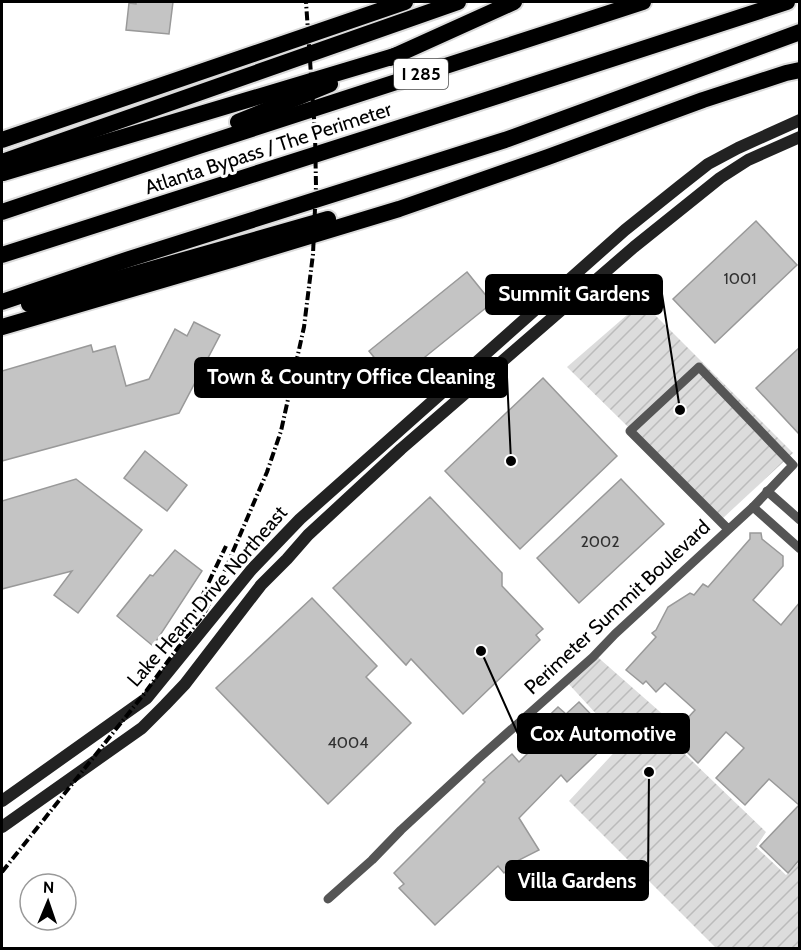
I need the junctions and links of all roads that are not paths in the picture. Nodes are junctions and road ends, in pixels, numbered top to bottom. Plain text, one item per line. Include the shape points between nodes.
1 (405, 2) edge
2 (458, 2) edge
3 (514, 2) edge
4 (643, 2) edge
5 (787, 2) edge
6 (800, 32) edge
7 (398, 54) junction
8 (800, 70) edge
9 (800, 120) edge
10 (800, 137) edge
11 (2, 140) edge
12 (199, 146) junction
13 (548, 157) junction
14 (2, 162) edge
15 (2, 173) edge
16 (2, 212) edge
17 (2, 255) edge
18 (2, 302) edge
19 (2, 312) edge
20 (2, 327) edge
21 (767, 491) junction
22 (753, 507) junction
23 (800, 520) edge
24 (728, 529) junction
25 (800, 549) edge
26 (2, 801) edge
27 (2, 827) edge
28 (328, 899) dead end

1 - 11 highway
2 - 14 highway
3 - 7 highway
4 - 12 highway, Atlanta Bypass / The Perimeter / I 285
5 - 17 highway, Atlanta Bypass / The Perimeter / I 285
6 - 18 highway via 505,140
7 - 12 highway via 224,128
7 - 15 highway
8 - 13 highway via 703,100
9 - 26 street, Lake Hearn Drive Northeast via 708,164 625,230 300,519 252,569 147,698
10 - 27 street, Lake Hearn Drive Northeast via 748,160 720,178 634,247 316,528 261,585 185,684 142,728
12 - 16 highway, Atlanta Bypass / The Perimeter / I 285
13 - 19 highway
13 - 20 highway via 399,209
21 - 22 street, Perimeter Summit Boulevard
21 - 23 street
21 - 24 street, Perimeter Summit Boulevard via 793,465 699,367 630,431
22 - 24 street, Perimeter Summit Boulevard
22 - 25 street
24 - 28 street, Perimeter Summit Boulevard

